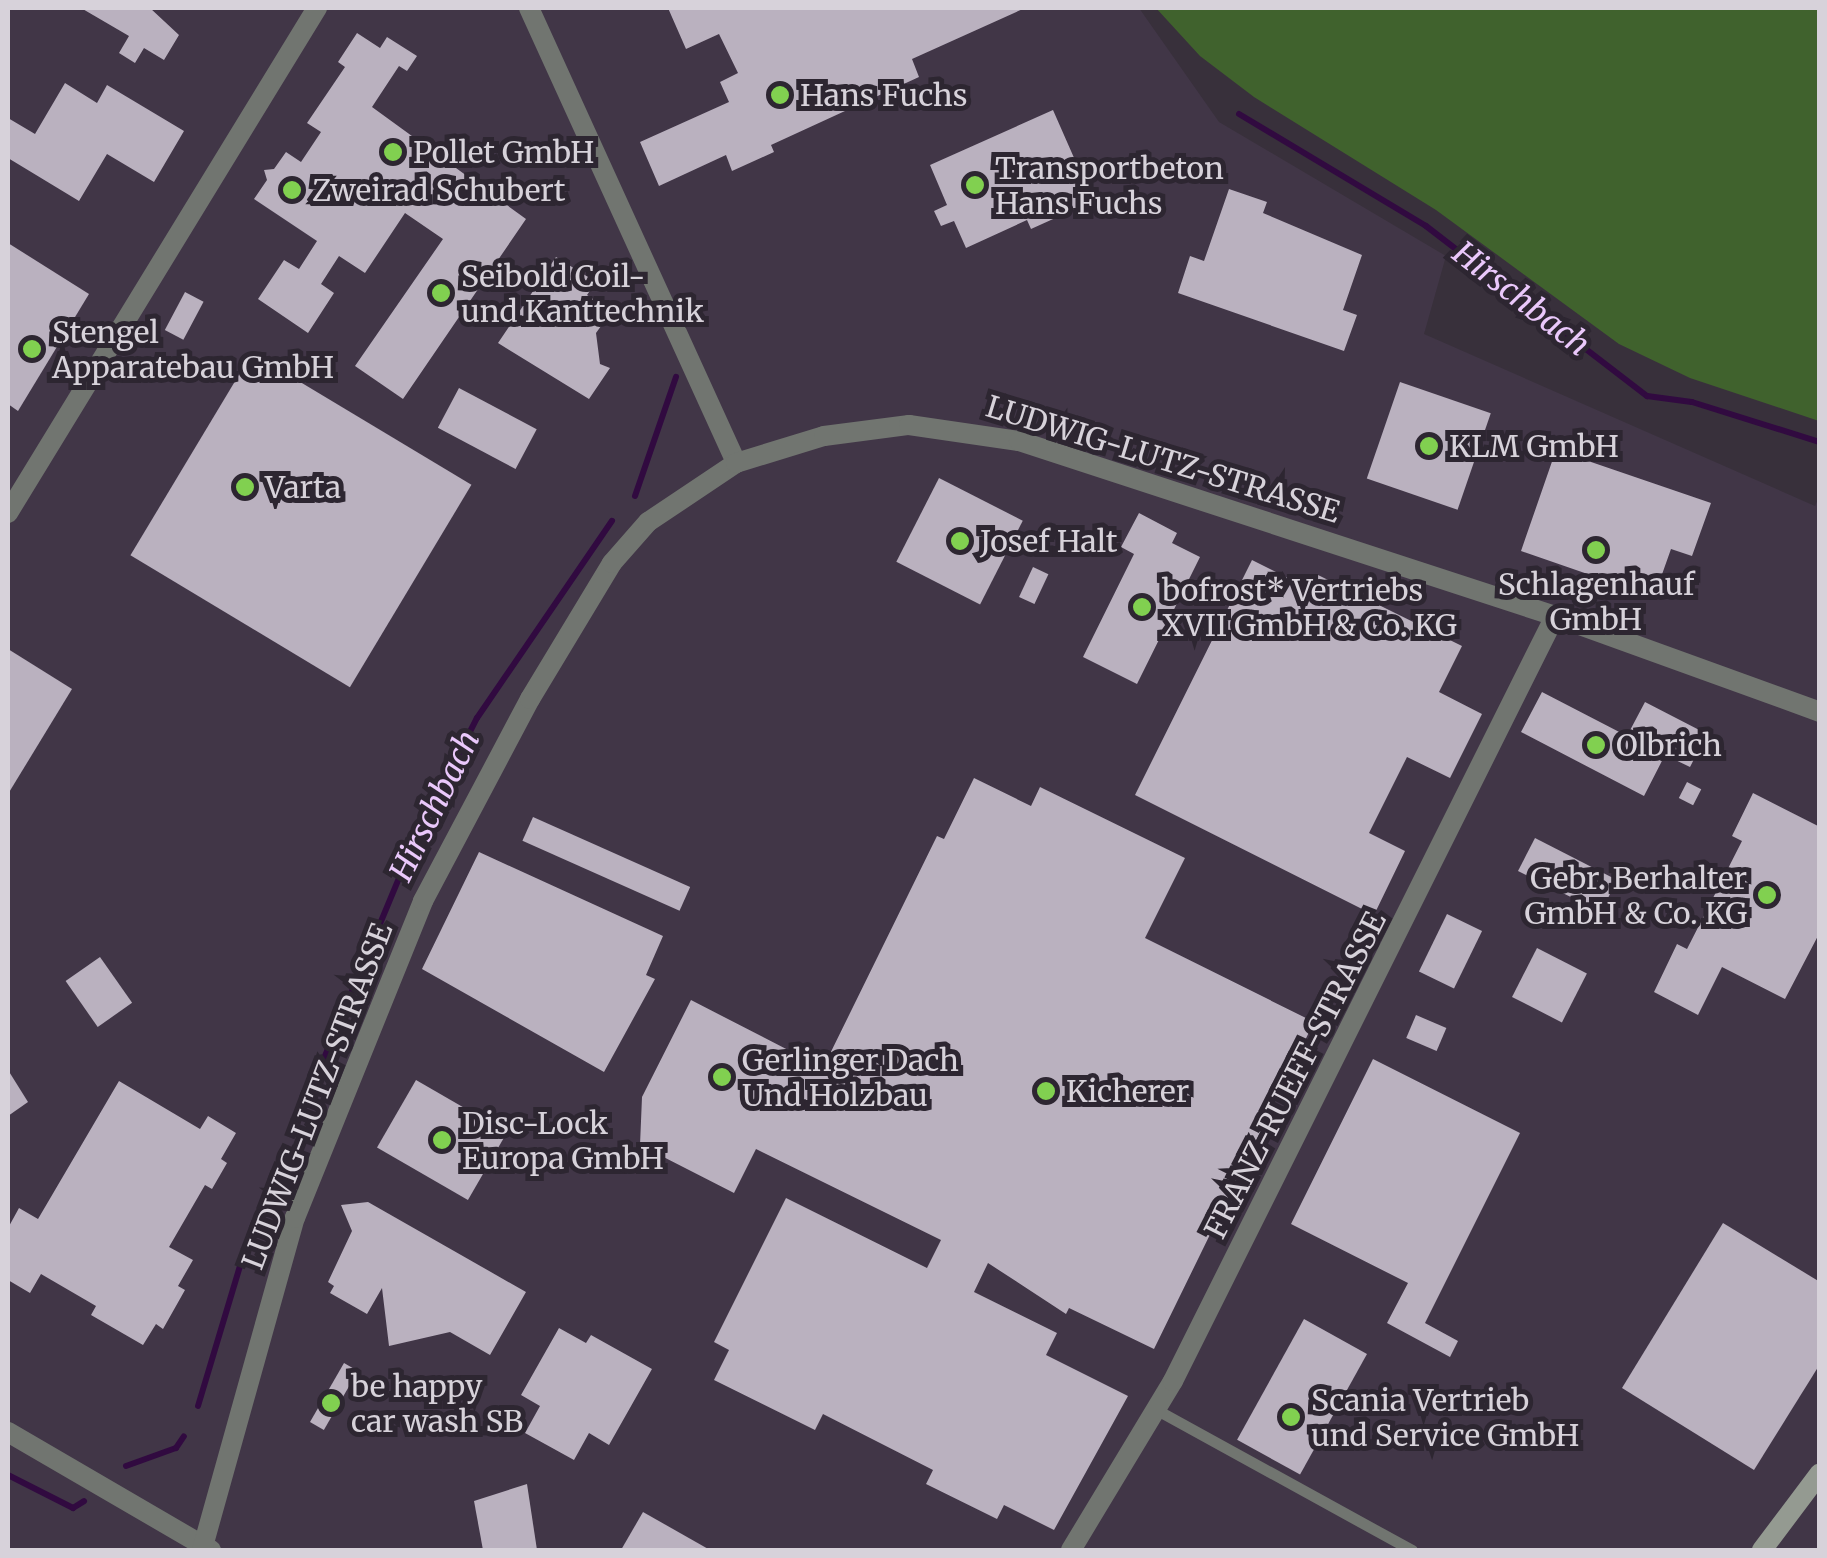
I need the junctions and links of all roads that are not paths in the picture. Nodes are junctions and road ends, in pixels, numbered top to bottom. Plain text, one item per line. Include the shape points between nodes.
1 (317, 8) edge
2 (529, 8) edge
3 (736, 463) junction
4 (8, 513) edge
5 (1555, 616) junction
6 (1820, 712) edge
7 (1157, 1410) junction
8 (8, 1432) edge
9 (1820, 1472) edge
10 (205, 1549) edge
11 (1070, 1550) edge
12 (1412, 1550) edge
13 (1762, 1550) edge

1 - 4 street
2 - 3 street
3 - 5 street, LUDWIG-LUTZ-STRASSE via 824,436 908,426 972,431 1140,476
3 - 10 street, LUDWIG-LUTZ-STRASSE via 648,522 612,563 530,699 424,901 295,1218
5 - 6 street, LUDWIG-LUTZ-STRASSE
5 - 7 street, FRANZ-RUEFF-STRASSE
7 - 11 street, FRANZ-RUEFF-STRASSE
7 - 12 lane
8 - 10 street
9 - 13 street

